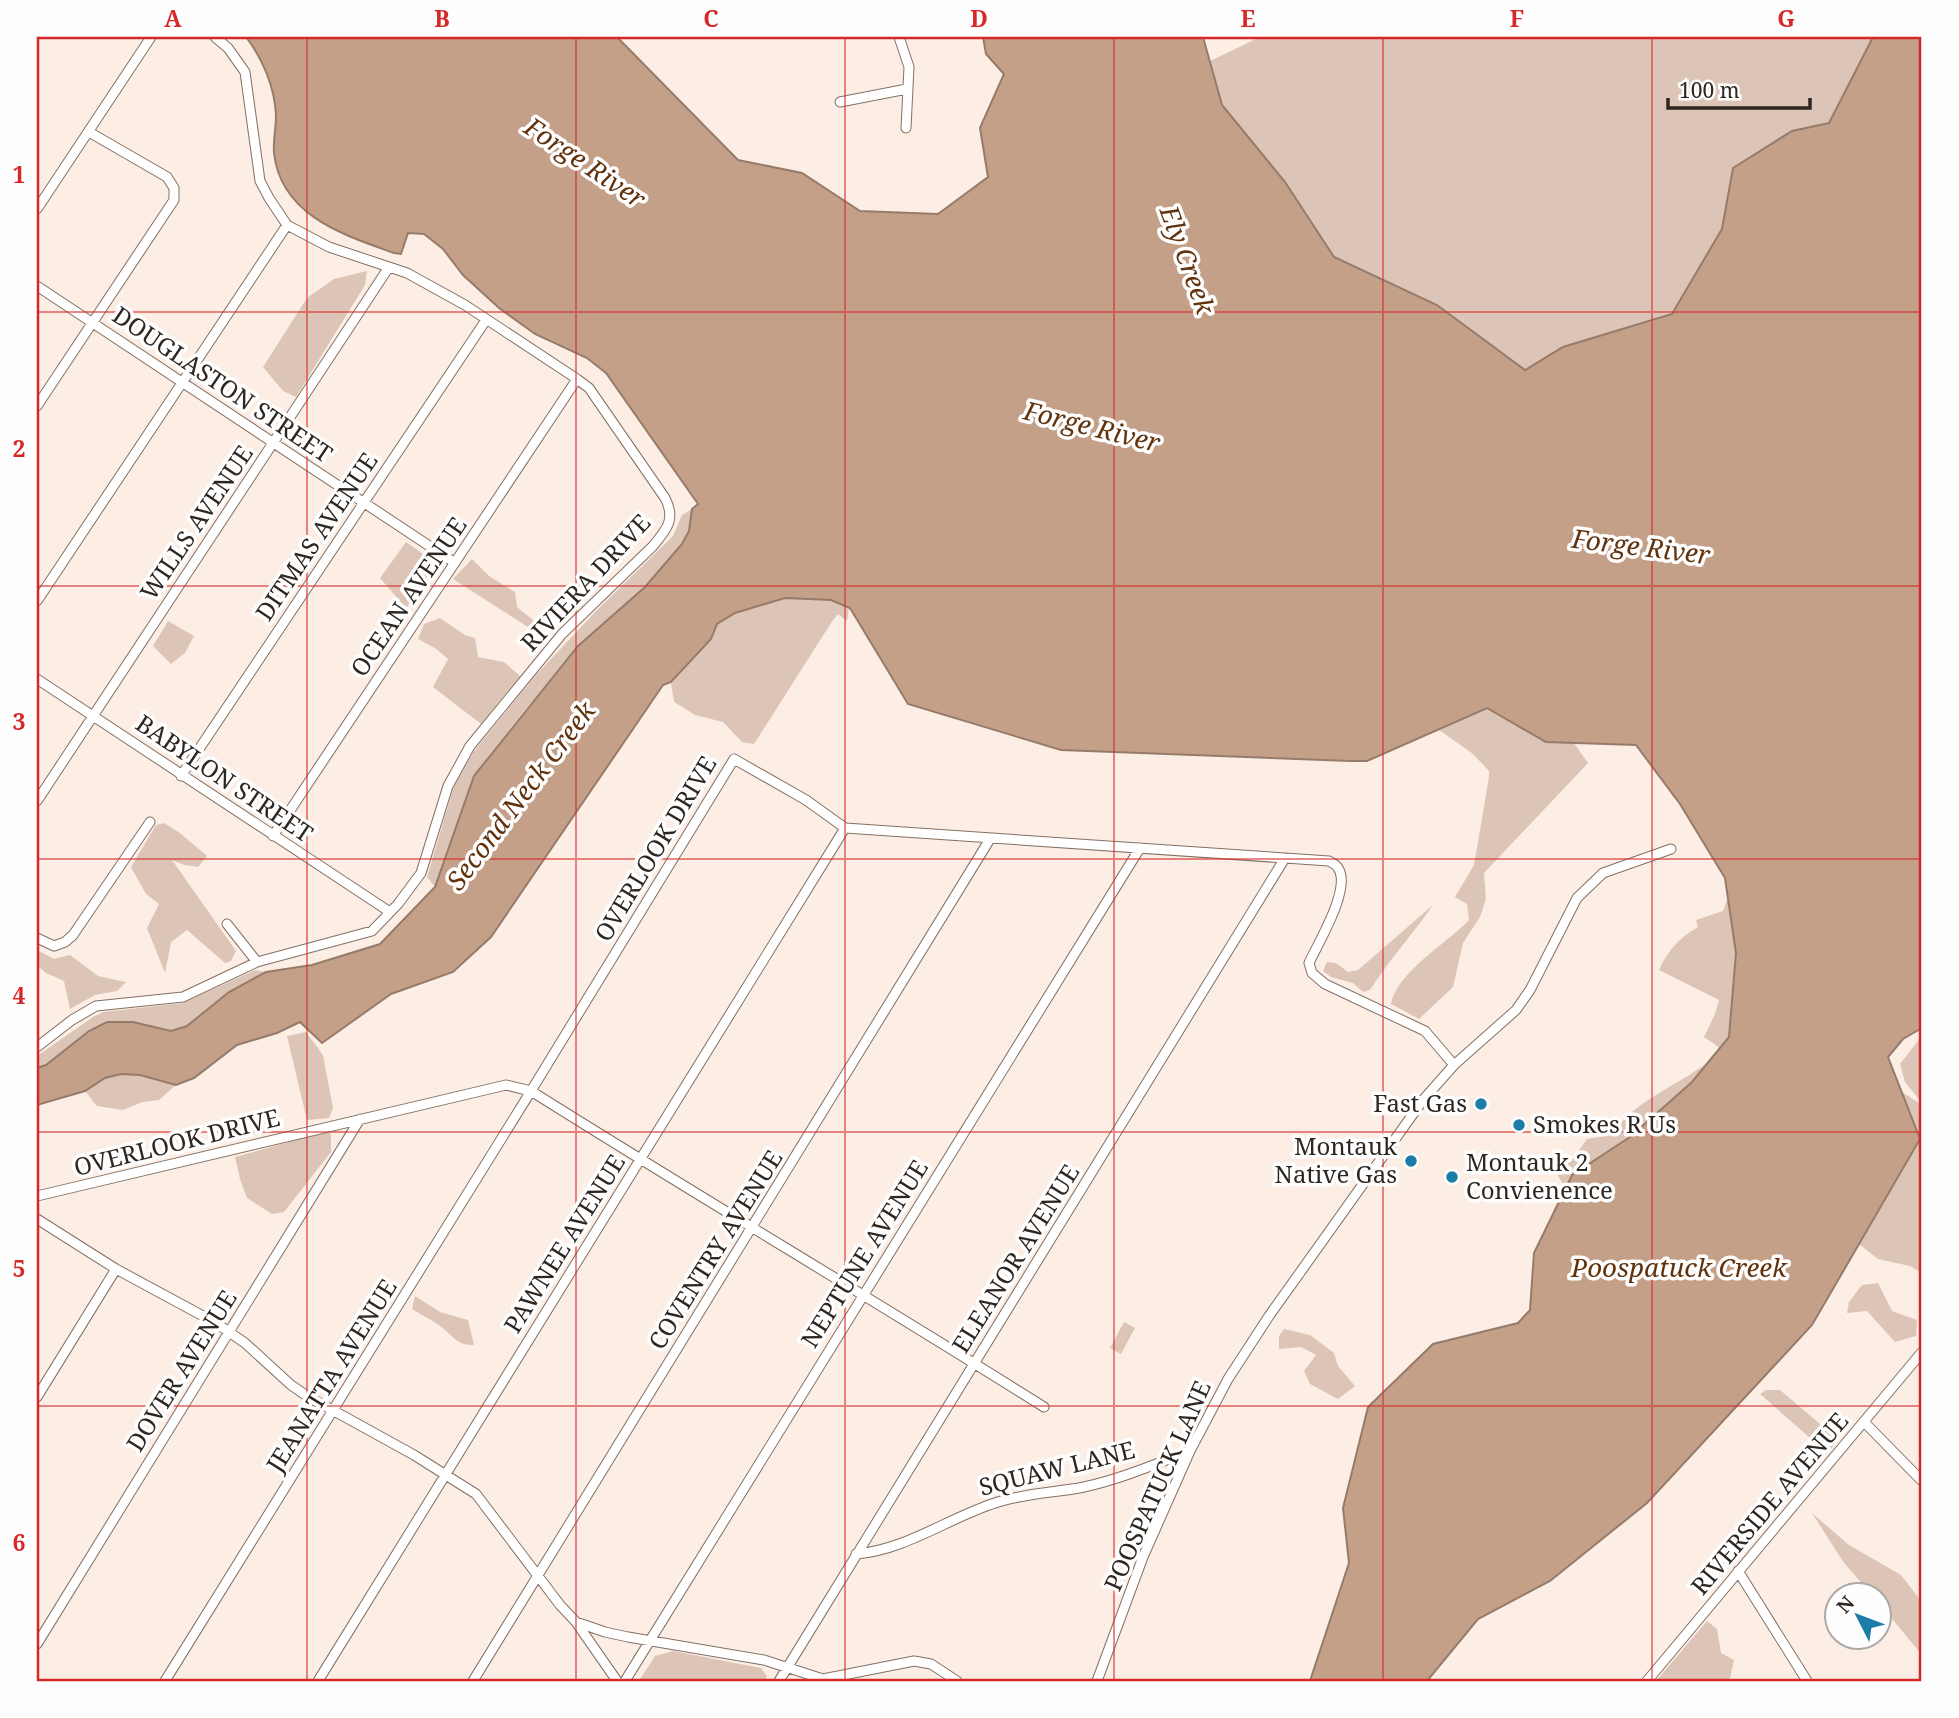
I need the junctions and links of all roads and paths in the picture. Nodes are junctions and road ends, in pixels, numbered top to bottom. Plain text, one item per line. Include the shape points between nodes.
1 (151, 37) edge
2 (215, 37) edge
3 (899, 37) edge
4 (907, 89) junction
5 (840, 102) dead end
6 (906, 128) dead end
7 (89, 132) junction
8 (37, 209) edge
9 (287, 225) junction
10 (389, 267) junction
11 (37, 286) edge
12 (486, 320) junction
13 (93, 322) junction
14 (577, 379) junction
15 (183, 383) junction
16 (37, 406) edge
17 (275, 442) junction
18 (362, 502) junction
19 (455, 563) junction
20 (37, 601) edge
21 (37, 679) edge
22 (93, 715) junction
23 (181, 776) junction
24 (37, 801) edge
25 (150, 822) dead end
26 (845, 828) junction
27 (273, 835) junction
28 (990, 839) junction
29 (1140, 848) junction
30 (1671, 849) dead end
31 (1285, 858) junction
32 (390, 912) junction
33 (228, 924) dead end
34 (37, 938) edge
35 (257, 962) junction
36 (37, 1047) edge
37 (1454, 1065) junction
38 (531, 1091) junction
39 (360, 1119) junction
40 (640, 1160) junction
41 (37, 1196) edge
42 (37, 1219) edge
43 (753, 1228) junction
44 (116, 1269) junction
45 (863, 1294) junction
46 (228, 1332) junction
47 (1922, 1352) edge
48 (974, 1363) junction
49 (37, 1397) edge
50 (1044, 1407) dead end
51 (332, 1412) junction
52 (1864, 1423) junction
53 (1190, 1451) junction
54 (446, 1474) junction
55 (1922, 1481) edge
56 (856, 1554) junction
57 (1738, 1571) junction
58 (538, 1576) junction
59 (576, 1622) junction
60 (651, 1639) junction
61 (37, 1644) edge
62 (786, 1669) junction
63 (165, 1681) edge
64 (318, 1681) edge
65 (473, 1681) edge
66 (617, 1681) edge
67 (625, 1681) edge
68 (779, 1681) edge
69 (957, 1681) edge
70 (1097, 1681) edge
71 (1647, 1681) edge
72 (1807, 1681) edge

1 - 7 street
2 - 9 street, RIVIERA DRIVE via 246,72 260,181
3 - 4 street via 909,66
4 - 5 street
4 - 6 street
7 - 8 street
7 - 13 street via 167,177 174,188 174,200
9 - 10 street, RIVIERA DRIVE via 330,247
9 - 15 street
10 - 12 street, RIVIERA DRIVE
10 - 17 street, WILLS AVENUE
11 - 13 street, DOUGLASTON STREET
12 - 14 street, RIVIERA DRIVE
12 - 18 street, DITMAS AVENUE
13 - 15 street, DOUGLASTON STREET
13 - 16 street
14 - 19 street, OCEAN AVENUE
14 - 32 street, RIVIERA DRIVE via 589,388 665,498 671,517 653,546 562,634 470,746 448,786 421,873
15 - 17 street, DOUGLASTON STREET
15 - 20 street
17 - 18 street, DOUGLASTON STREET
17 - 22 street, WILLS AVENUE
18 - 19 street, DOUGLASTON STREET
18 - 23 street, DITMAS AVENUE
19 - 27 street, OCEAN AVENUE
21 - 22 street, BABYLON STREET
22 - 23 street, BABYLON STREET
22 - 24 street, WILLS AVENUE
23 - 27 street, BABYLON STREET
25 - 34 street via 73,935 54,946
26 - 28 street
26 - 38 street, OVERLOOK DRIVE via 734,759
26 - 40 street, PAWNEE AVENUE
27 - 32 street, BABYLON STREET
28 - 29 street
28 - 43 street, COVENTRY AVENUE
29 - 31 street
29 - 45 street, NEPTUNE AVENUE
30 - 37 street, POOSPATUCK LANE via 1603,873 1577,898 1517,1010
31 - 37 street via 1329,861 1338,866 1341,876 1340,896 1309,963 1312,973 1325,984 1425,1031
31 - 48 street, ELEANOR AVENUE
32 - 35 street, RIVIERA DRIVE via 372,931
33 - 35 street
35 - 36 street, RIVIERA DRIVE via 183,997 96,1006
37 - 53 street, POOSPATUCK LANE via 1418,1107 1269,1316 1228,1379
38 - 39 street, OVERLOOK DRIVE via 506,1085
38 - 40 street
38 - 51 street, JEANATTA AVENUE
39 - 41 street, OVERLOOK DRIVE
39 - 46 street, DOVER AVENUE
40 - 43 street
40 - 54 street, PAWNEE AVENUE
42 - 44 street
43 - 45 street
43 - 58 street, COVENTRY AVENUE
44 - 46 street
44 - 49 street
45 - 48 street
45 - 60 street, NEPTUNE AVENUE
46 - 51 street via 291,1385
46 - 61 street, DOVER AVENUE
47 - 52 street, RIVERSIDE AVENUE
48 - 50 street
48 - 56 street, ELEANOR AVENUE
51 - 54 street
51 - 63 street, JEANATTA AVENUE
52 - 55 street
52 - 57 street, RIVERSIDE AVENUE
53 - 56 street, SQUAW LANE via 1084,1487 1012,1497 972,1510 890,1549
53 - 70 street, POOSPATUCK LANE via 1143,1557
54 - 58 street via 476,1493
54 - 64 street, PAWNEE AVENUE
56 - 62 street, ELEANOR AVENUE
57 - 71 street, RIVERSIDE AVENUE
57 - 72 street
58 - 59 street
58 - 65 street, COVENTRY AVENUE
59 - 60 street
59 - 66 street
60 - 62 street via 764,1660
60 - 67 street, NEPTUNE AVENUE
62 - 68 street, ELEANOR AVENUE
62 - 69 street via 823,1679 914,1661 931,1664

